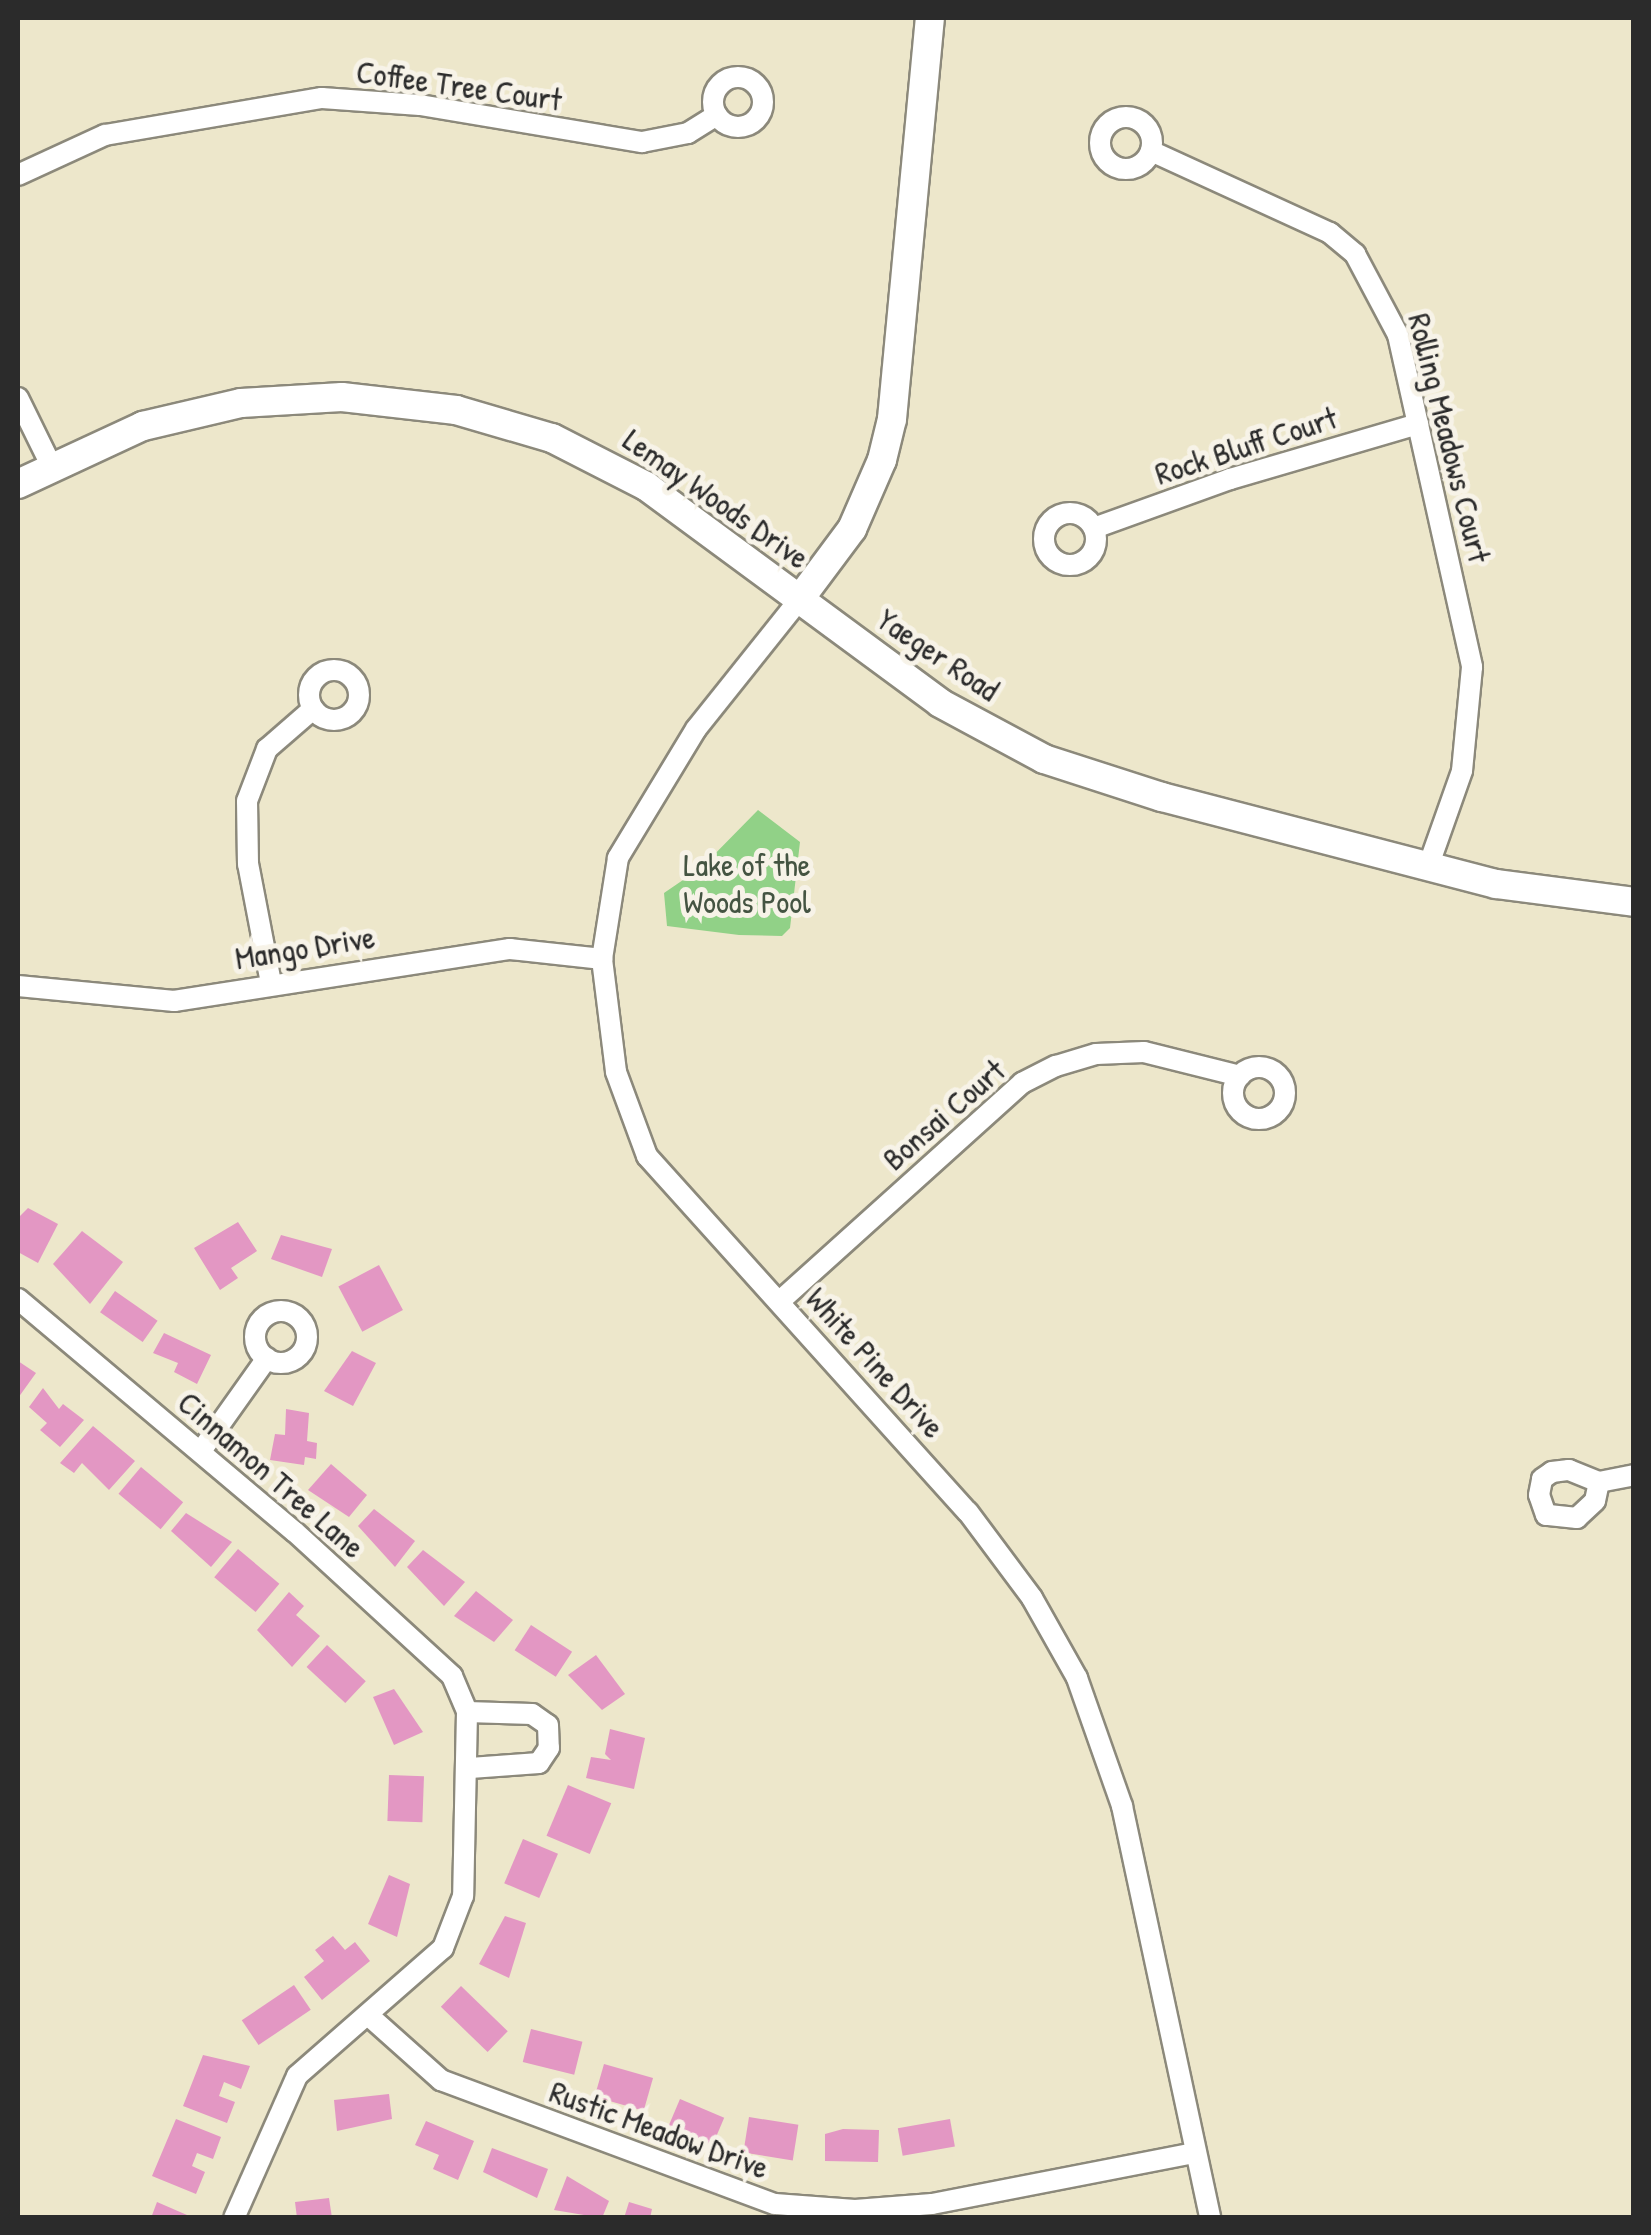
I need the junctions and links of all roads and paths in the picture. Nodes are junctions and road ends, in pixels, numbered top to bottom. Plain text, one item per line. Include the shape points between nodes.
1 (930, 18) edge
2 (718, 115) dead end
3 (1150, 151) dead end
4 (18, 175) edge
5 (18, 398) edge
6 (1418, 424) junction
7 (52, 465) junction
8 (18, 484) edge
9 (1094, 528) dead end
10 (799, 600) junction
11 (313, 709) dead end
12 (1428, 867) junction
13 (1634, 902) edge
14 (602, 959) junction
15 (270, 983) junction
16 (18, 986) edge
17 (1240, 1076) dead end
18 (18, 1299) edge
19 (780, 1301) junction
20 (267, 1358) dead end
21 (200, 1451) junction
22 (1634, 1475) edge
23 (1599, 1482) dead end
24 (467, 1712) junction
25 (470, 1768) junction
26 (368, 2015) junction
27 (1194, 2153) junction
28 (234, 2218) edge
29 (1210, 2218) edge

1 - 10 street via 892,418 852,529
2 - 4 street, Coffee Tree Court via 688,132 642,142 420,105 322,98 105,135 60,150
3 - 6 street, Rolling Meadows Court via 1289,211 1354,254 1398,336
5 - 7 street
6 - 9 street, Rock Bluff Court via 1230,479
6 - 12 street, Rolling Meadows Court via 1466,633 1473,695 1462,771
7 - 8 street, Lemay Woods Drive
7 - 10 street, Lemay Woods Drive via 143,426 242,403 342,397 456,410 606,463 680,509
10 - 12 street, Yaeger Road via 940,703 1044,759 1162,798
10 - 14 street, White Pine Drive via 648,800 618,858
11 - 15 street via 267,749 247,802 248,864
12 - 13 street, Yaeger Road via 1539,893
14 - 15 street, Mango Drive via 510,949
14 - 19 street, White Pine Drive via 616,1072 647,1156
15 - 16 street, Mango Drive via 174,1000
17 - 19 street, Bonsai Court via 1144,1052 1096,1054 1039,1074
18 - 21 street, Cinnamon Tree Lane
19 - 27 street, White Pine Drive via 968,1512 1032,1598 1077,1678 1122,1806
20 - 21 street
21 - 24 street, Cinnamon Tree Lane via 452,1676
22 - 23 street
24 - 25 street, Cinnamon Tree Lane
24 - 25 street via 532,1714 548,1725 539,1763
25 - 26 street, Cinnamon Tree Lane via 463,1896 444,1948
26 - 27 street, Rustic Meadow Drive via 441,2080 775,2204 854,2210 932,2204
26 - 28 street, Cinnamon Tree Lane via 298,2076
27 - 29 street, White Pine Drive

